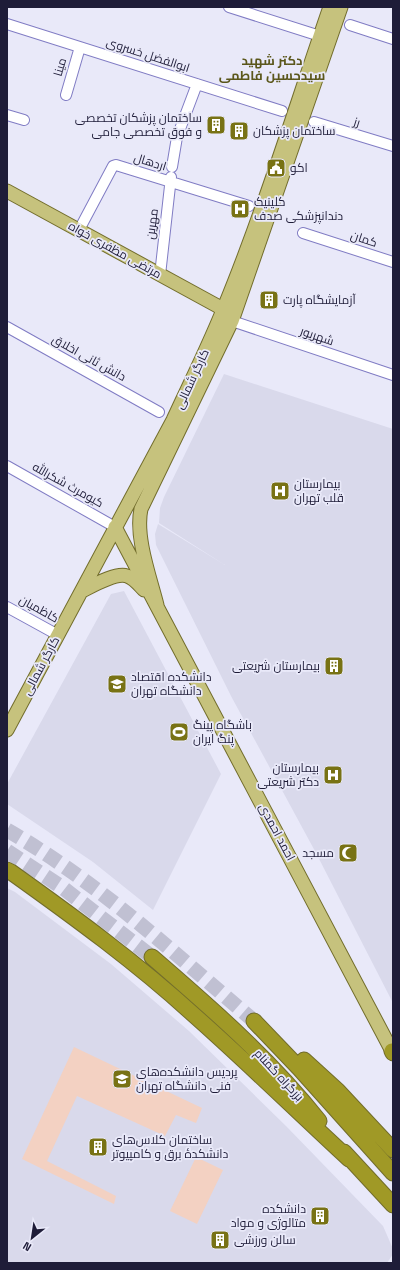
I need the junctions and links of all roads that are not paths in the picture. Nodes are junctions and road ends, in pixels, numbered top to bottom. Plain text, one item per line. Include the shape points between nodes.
1 (229, 7) edge
2 (330, 7) edge
3 (341, 7) edge
4 (7, 24) edge
5 (350, 25) dead end
6 (320, 36) junction
7 (393, 39) edge
8 (80, 47) junction
9 (197, 84) junction
10 (66, 95) dead end
11 (282, 111) dead end
12 (7, 115) edge
13 (24, 120) dead end
14 (314, 122) dead end
15 (393, 146) edge
16 (171, 175) junction
17 (7, 191) edge
18 (249, 206) dead end
19 (79, 230) junction
20 (303, 233) dead end
21 (393, 262) edge
22 (160, 275) junction
23 (223, 309) junction
24 (232, 321) junction
25 (7, 327) edge
26 (393, 375) edge
27 (159, 412) dead end
28 (7, 466) edge
29 (116, 527) junction
30 (82, 591) junction
31 (157, 605) junction
32 (7, 607) edge
33 (58, 635) junction
34 (7, 730) edge
35 (8, 870) edge
36 (152, 957) tunnel mouth
37 (393, 1052) edge
38 (393, 1150) edge
39 (349, 1159) junction
40 (393, 1173) edge
41 (393, 1205) edge

1 - 6 street
2 - 6 main road, کارگر شمالی
3 - 24 main road, کارگر شمالی
4 - 8 street, ابوالفضل خسروی
5 - 7 street
6 - 23 main road, کارگر شمالی
8 - 9 street, ابوالفضل خسروی
8 - 10 street, مینا
9 - 11 street, ابوالفضل خسروی
9 - 16 street, مهرین via 177,137
12 - 13 street
14 - 15 street, رز
16 - 18 street, اردهال
16 - 19 street, اردهال via 114,165
16 - 22 street, مهرین
17 - 19 main road, مرتضی مظفری خواه
19 - 22 main road, مرتضی مظفری خواه
20 - 21 street, کمان
22 - 23 main road, مرتضی مظفری خواه
23 - 29 main road, کارگر شمالی via 173,420
24 - 26 street, شهریور
24 - 31 main road, کارگر شمالی via 141,509 140,534
25 - 27 street, دانش ثانی اخلاق
28 - 29 street, کیومرث شکرالله
29 - 30 main road, کارگر شمالی
29 - 31 main road, احمد احمدی
30 - 31 main road via 114,576 123,575 138,584
30 - 33 main road, کارگر شمالی
31 - 37 main road, احمد احمدی
32 - 33 street, کاظمیان
33 - 34 main road, کارگر شمالی
35 - 39 highway via 108,943 194,1014
36 - 39 highway, بزرگراه گمنام via 263,1056 299,1095
38 - 40 highway, بزرگراه گمنام via 338,1091 254,1021
39 - 41 highway, بزرگراه گمنام

